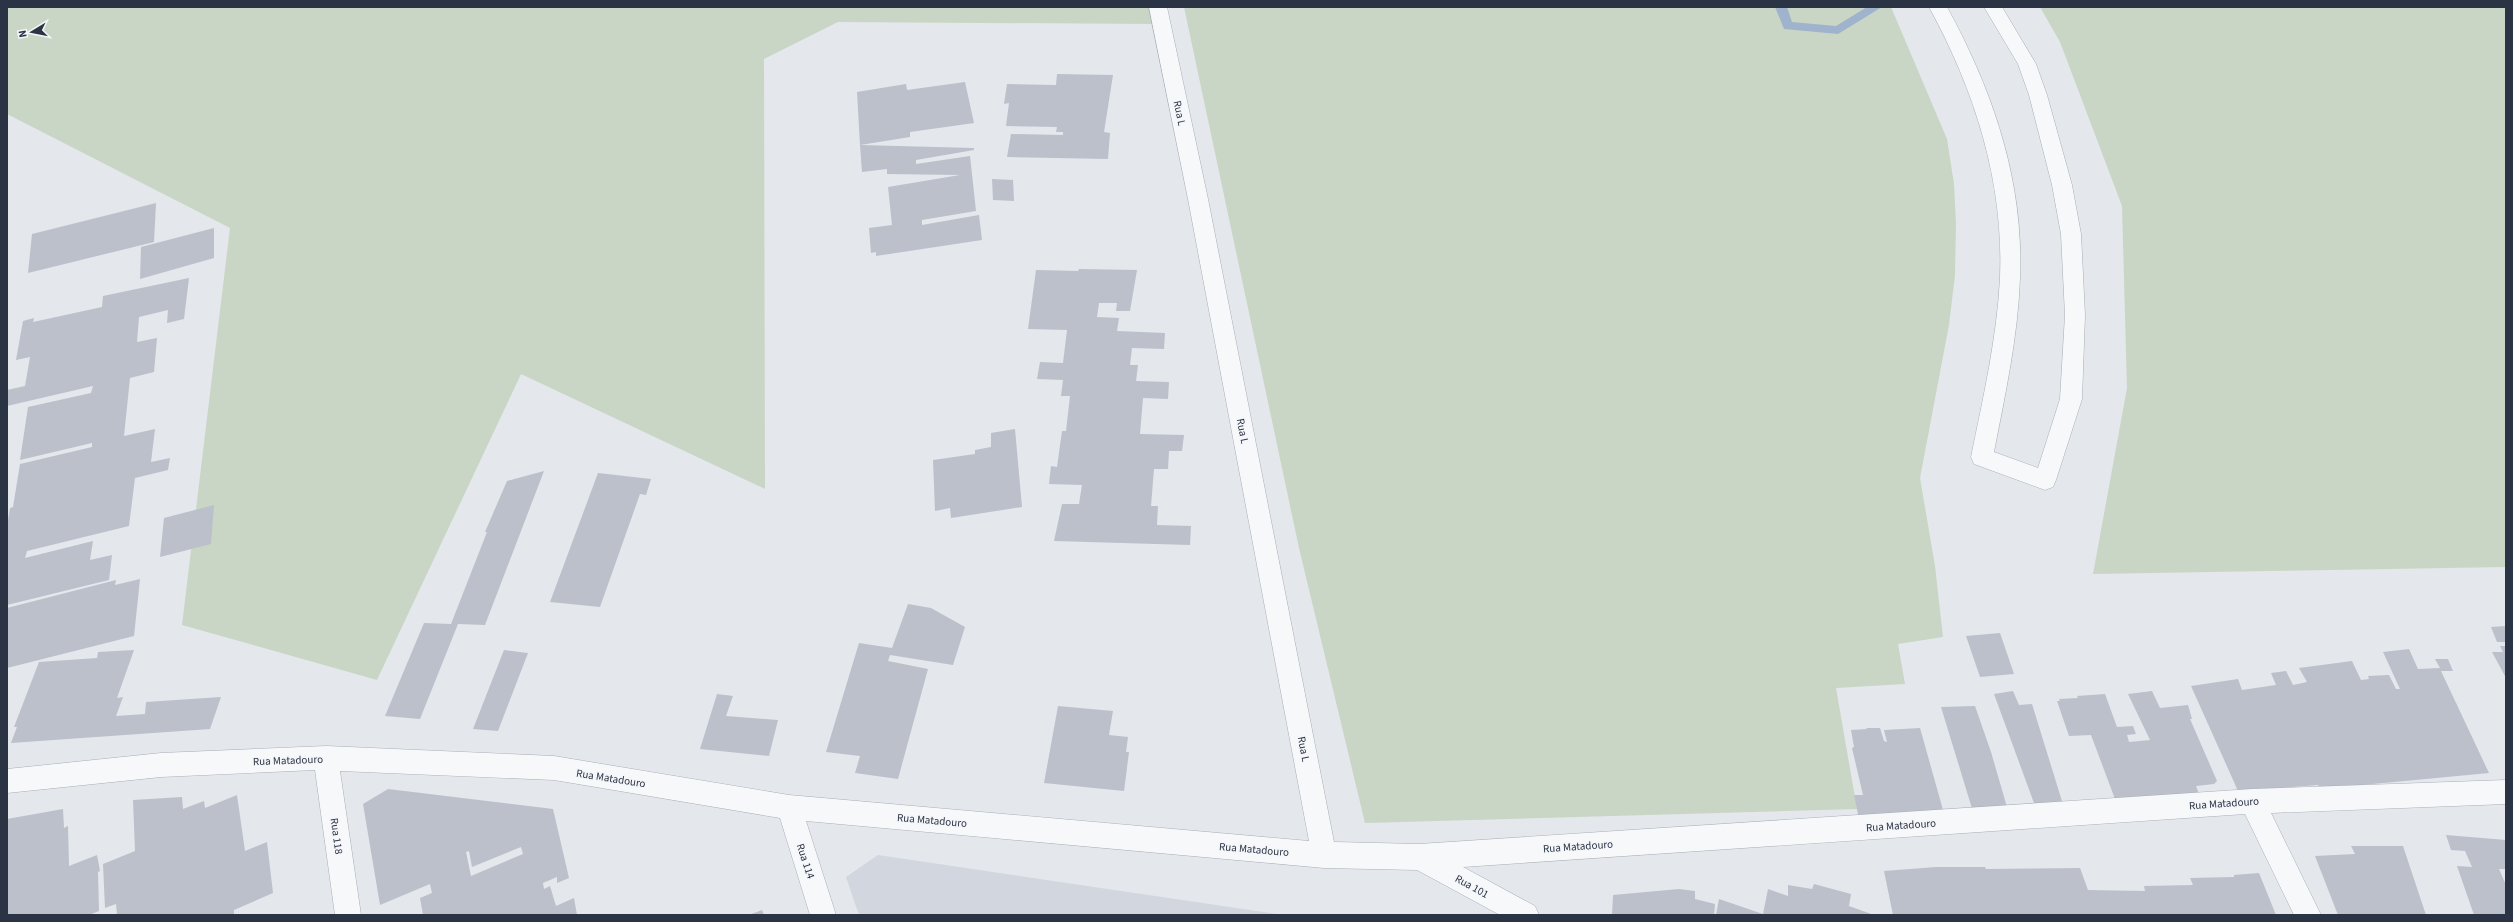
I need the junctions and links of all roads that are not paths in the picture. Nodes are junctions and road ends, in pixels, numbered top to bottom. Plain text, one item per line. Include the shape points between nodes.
1 (1158, 7) edge
2 (1995, 10) edge
3 (1941, 13) edge
4 (326, 758) junction
5 (7, 781) edge
6 (2506, 792) edge
7 (2252, 801) junction
8 (789, 807) junction
9 (1324, 855) junction
10 (1419, 857) junction
11 (348, 915) edge
12 (823, 915) edge
13 (1526, 915) edge
14 (2308, 915) edge

1 - 9 street, Rua L via 1198,199
2 - 3 street via 2027,64 2038,95 2062,185 2071,234 2075,315 2071,399 2045,480 1982,457 1998,383 2010,278 2010,239 2004,189 1994,143 1962,50
4 - 5 street, Rua Matadouro via 161,765
4 - 8 street, Rua Matadouro via 554,768
4 - 11 street, Rua 118
6 - 7 street, Rua Matadouro
7 - 10 street, Rua Matadouro
7 - 14 street
8 - 9 street, Rua Matadouro
8 - 12 street, Rua 114
9 - 10 street, Rua Matadouro
10 - 13 street, Rua 101

